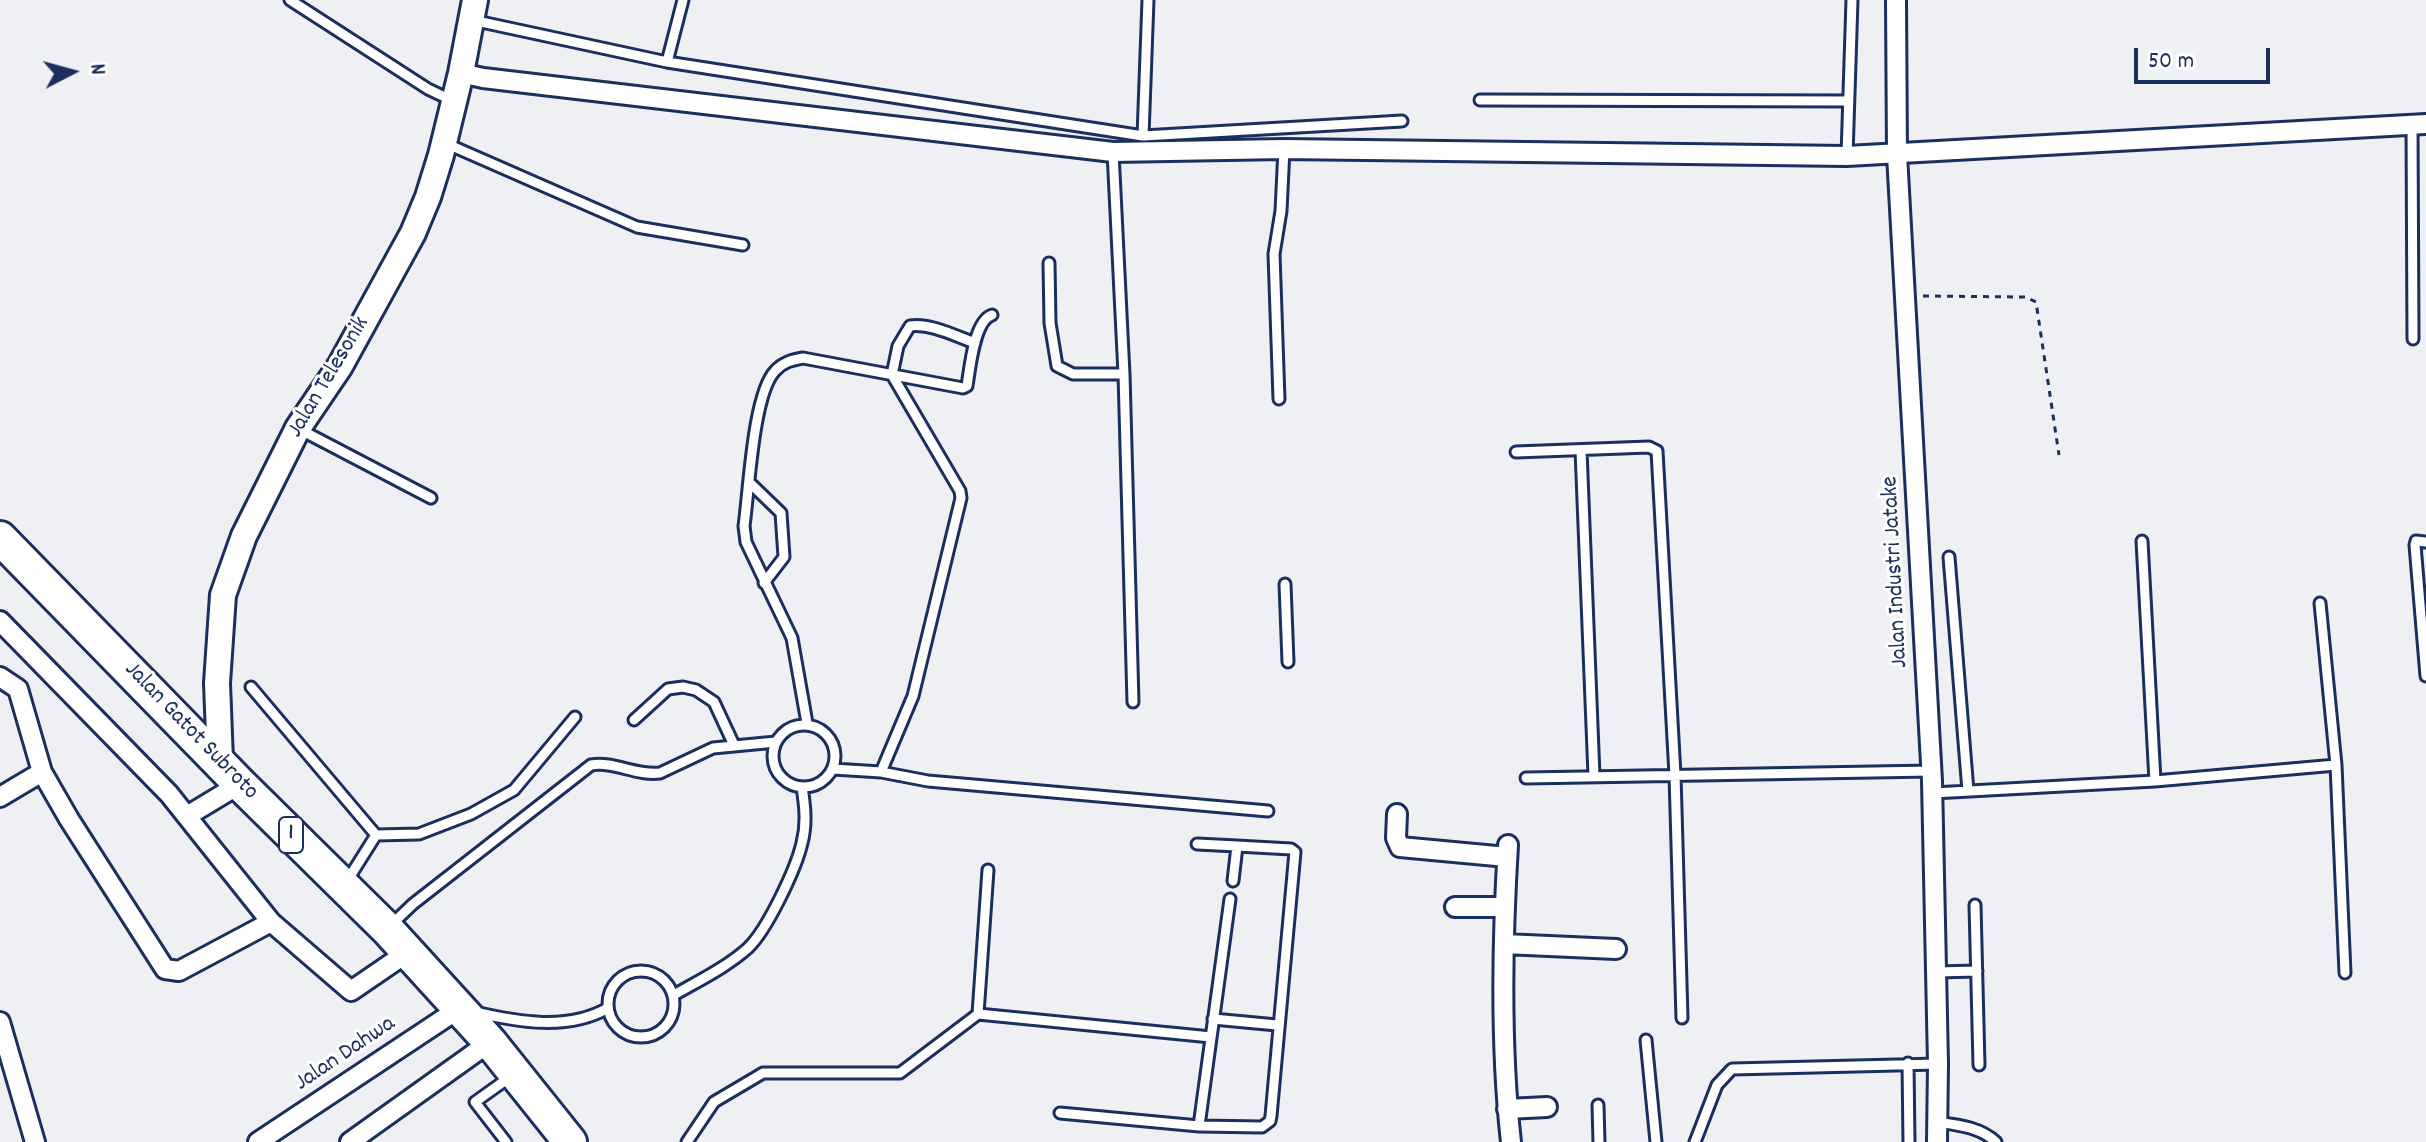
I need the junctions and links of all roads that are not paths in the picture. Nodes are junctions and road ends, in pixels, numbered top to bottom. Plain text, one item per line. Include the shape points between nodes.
1 (290, 0) edge
2 (683, 0) edge
3 (1148, 0) edge
4 (1852, 0) edge
5 (1896, 0) edge
6 (473, 10) edge
7 (667, 62) junction
8 (461, 73) junction
9 (1480, 100) dead end
10 (453, 101) junction
11 (1848, 101) junction
12 (1402, 121) dead end
13 (2419, 124) edge
14 (1143, 136) junction
15 (443, 142) junction
16 (1284, 149) junction
17 (1113, 152) junction
18 (1897, 155) junction
19 (1847, 156) junction
20 (743, 245) dead end
21 (1049, 263) dead end
22 (992, 315) dead end
23 (2413, 339) dead end
24 (975, 343) junction
25 (1124, 374) junction
26 (892, 375) junction
27 (1279, 399) dead end
28 (298, 428) junction
29 (1581, 450) junction
30 (1516, 452) dead end
31 (750, 483) junction
32 (431, 498) dead end
33 (0, 538) edge
34 (2142, 541) dead end
35 (2426, 542) edge
36 (1949, 557) dead end
37 (764, 583) junction
38 (1285, 584) dead end
39 (2320, 603) dead end
40 (0, 621) edge
41 (1288, 662) dead end
42 (2426, 676) edge
43 (0, 677) edge
44 (251, 687) dead end
45 (1133, 702) dead end
46 (575, 717) dead end
47 (634, 720) dead end
48 (807, 723) junction
49 (776, 742) junction
50 (734, 745) junction
51 (2336, 765) junction
52 (833, 769) junction
53 (1931, 771) junction
54 (42, 772) junction
55 (881, 772) junction
56 (230, 773) junction
57 (1675, 775) junction
58 (1594, 776) junction
59 (1526, 778) dead end
60 (2155, 781) junction
61 (802, 787) junction
62 (1968, 791) junction
63 (1932, 793) junction
64 (0, 797) edge
65 (1268, 811) dead end
66 (1397, 814) dead end
67 (187, 816) junction
68 (376, 835) junction
69 (1197, 844) dead end
70 (1237, 846) junction
71 (988, 870) dead end
72 (1233, 881) dead end
73 (343, 887) junction
74 (1230, 899) dead end
75 (1975, 905) dead end
76 (1455, 907) dead end
77 (1504, 907) junction
78 (271, 922) junction
79 (398, 940) junction
80 (1504, 944) junction
81 (1616, 949) dead end
82 (1977, 971) junction
83 (1936, 972) junction
84 (2345, 973) dead end
85 (674, 995) junction
86 (460, 1008) junction
87 (608, 1008) junction
88 (978, 1014) junction
89 (1682, 1018) dead end
90 (1213, 1019) junction
91 (0, 1022) edge
92 (1277, 1025) junction
93 (1211, 1037) junction
94 (1646, 1040) dead end
95 (490, 1042) junction
96 (1908, 1063) junction
97 (1938, 1064) junction
98 (1979, 1065) dead end
99 (516, 1073) junction
100 (1598, 1105) dead end
101 (1547, 1107) dead end
102 (1507, 1109) junction
103 (1060, 1113) dead end
104 (1937, 1122) junction
105 (1199, 1126) junction
106 (35, 1142) edge
107 (258, 1142) edge
108 (350, 1142) edge
109 (506, 1142) edge
110 (570, 1142) edge
111 (687, 1142) edge
112 (1511, 1142) edge
113 (1599, 1142) edge
114 (1656, 1142) edge
115 (1695, 1142) edge
116 (1909, 1142) edge
117 (1937, 1142) edge
118 (1996, 1142) edge

1 - 10 lane
2 - 7 lane
3 - 14 lane
4 - 11 lane
5 - 18 street, Jalan Industri Jatake
6 - 7 lane
6 - 8 street, Jalan Telesonik
7 - 14 lane
8 - 10 street, Jalan Telesonik
8 - 17 street
9 - 11 lane
10 - 15 street, Jalan Telesonik
11 - 19 lane
12 - 14 lane
13 - 18 street
13 - 23 lane
15 - 20 lane via 637,227
15 - 28 street, Jalan Telesonik via 413,233 340,366
16 - 17 street
16 - 19 street
16 - 27 lane via 1274,254
17 - 25 lane
18 - 19 street
18 - 53 street, Jalan Industri Jatake
21 - 25 lane via 1057,366 1073,374
22 - 24 lane via 984,319
24 - 26 lane via 966,387
24 - 26 lane via 910,326 898,346
25 - 45 lane
26 - 31 lane via 803,358 787,361 768,380 760,402
26 - 55 lane via 961,498 913,696
28 - 32 lane
28 - 56 street, Jalan Telesonik via 244,536 223,595 217,683
29 - 30 lane
29 - 57 lane via 1657,451
29 - 58 lane
31 - 37 lane via 746,542
31 - 37 lane via 781,513 784,557
33 - 56 highway, Jalan Gatot Subroto / 1
34 - 60 lane
35 - 42 lane via 2415,545
36 - 62 lane
37 - 48 lane via 792,638
38 - 41 lane
39 - 51 lane
40 - 67 street
43 - 54 street via 18,689
44 - 68 lane
46 - 68 lane via 514,790 419,834
47 - 50 lane via 668,689 696,690 714,702
48 - 49 lane via 794,725
48 - 52 lane via 826,732 836,749
49 - 50 lane
49 - 61 lane via 773,754 781,777
50 - 79 lane via 713,748 660,773 591,765 413,904
51 - 60 lane
51 - 84 lane
52 - 55 lane
52 - 61 lane via 815,786
53 - 57 lane
53 - 63 street, Jalan Industri Jatake
54 - 64 street
54 - 78 street via 168,971 179,971
55 - 65 lane via 928,781
56 - 67 street
56 - 73 highway, Jalan Gatot Subroto / 1
57 - 58 lane
57 - 89 lane
58 - 59 lane
60 - 62 lane
61 - 85 lane via 802,844 771,914 749,947
62 - 63 lane
63 - 83 street, Jalan Industri Jatake
66 - 77 street via 1400,847 1507,851
67 - 78 street
68 - 73 lane
69 - 70 lane
70 - 72 lane
70 - 92 lane via 1295,852
71 - 88 lane
73 - 79 highway, Jalan Gatot Subroto / 1
74 - 90 lane
75 - 82 lane
76 - 77 street
77 - 80 street
78 - 79 street via 351,991
79 - 86 highway, Jalan Gatot Subroto / 1
80 - 81 street
80 - 102 street
82 - 83 lane
82 - 98 lane
83 - 97 street, Jalan Industri Jatake
85 - 87 lane via 651,971 634,970 614,984
85 - 87 lane via 674,1013 664,1028 648,1037 630,1036 615,1025
86 - 87 lane via 551,1022 573,1022
86 - 95 highway, Jalan Gatot Subroto / 1
86 - 107 street, Jalan Dahwa
88 - 93 lane
88 - 111 lane via 900,1073 763,1073 714,1102
90 - 92 lane
90 - 93 lane
91 - 106 street
92 - 105 lane via 1270,1121 1262,1127
93 - 105 lane
94 - 114 lane
95 - 99 highway, Jalan Gatot Subroto / 1
95 - 108 street
96 - 97 lane
96 - 115 lane via 1732,1069 1717,1085
96 - 116 lane
97 - 104 street, Jalan Industri Jatake
99 - 109 lane via 475,1102
99 - 110 highway, Jalan Gatot Subroto / 1
100 - 113 lane
101 - 102 street
102 - 112 street
103 - 105 lane
104 - 117 street, Jalan Industri Jatake
104 - 118 lane via 1965,1126

